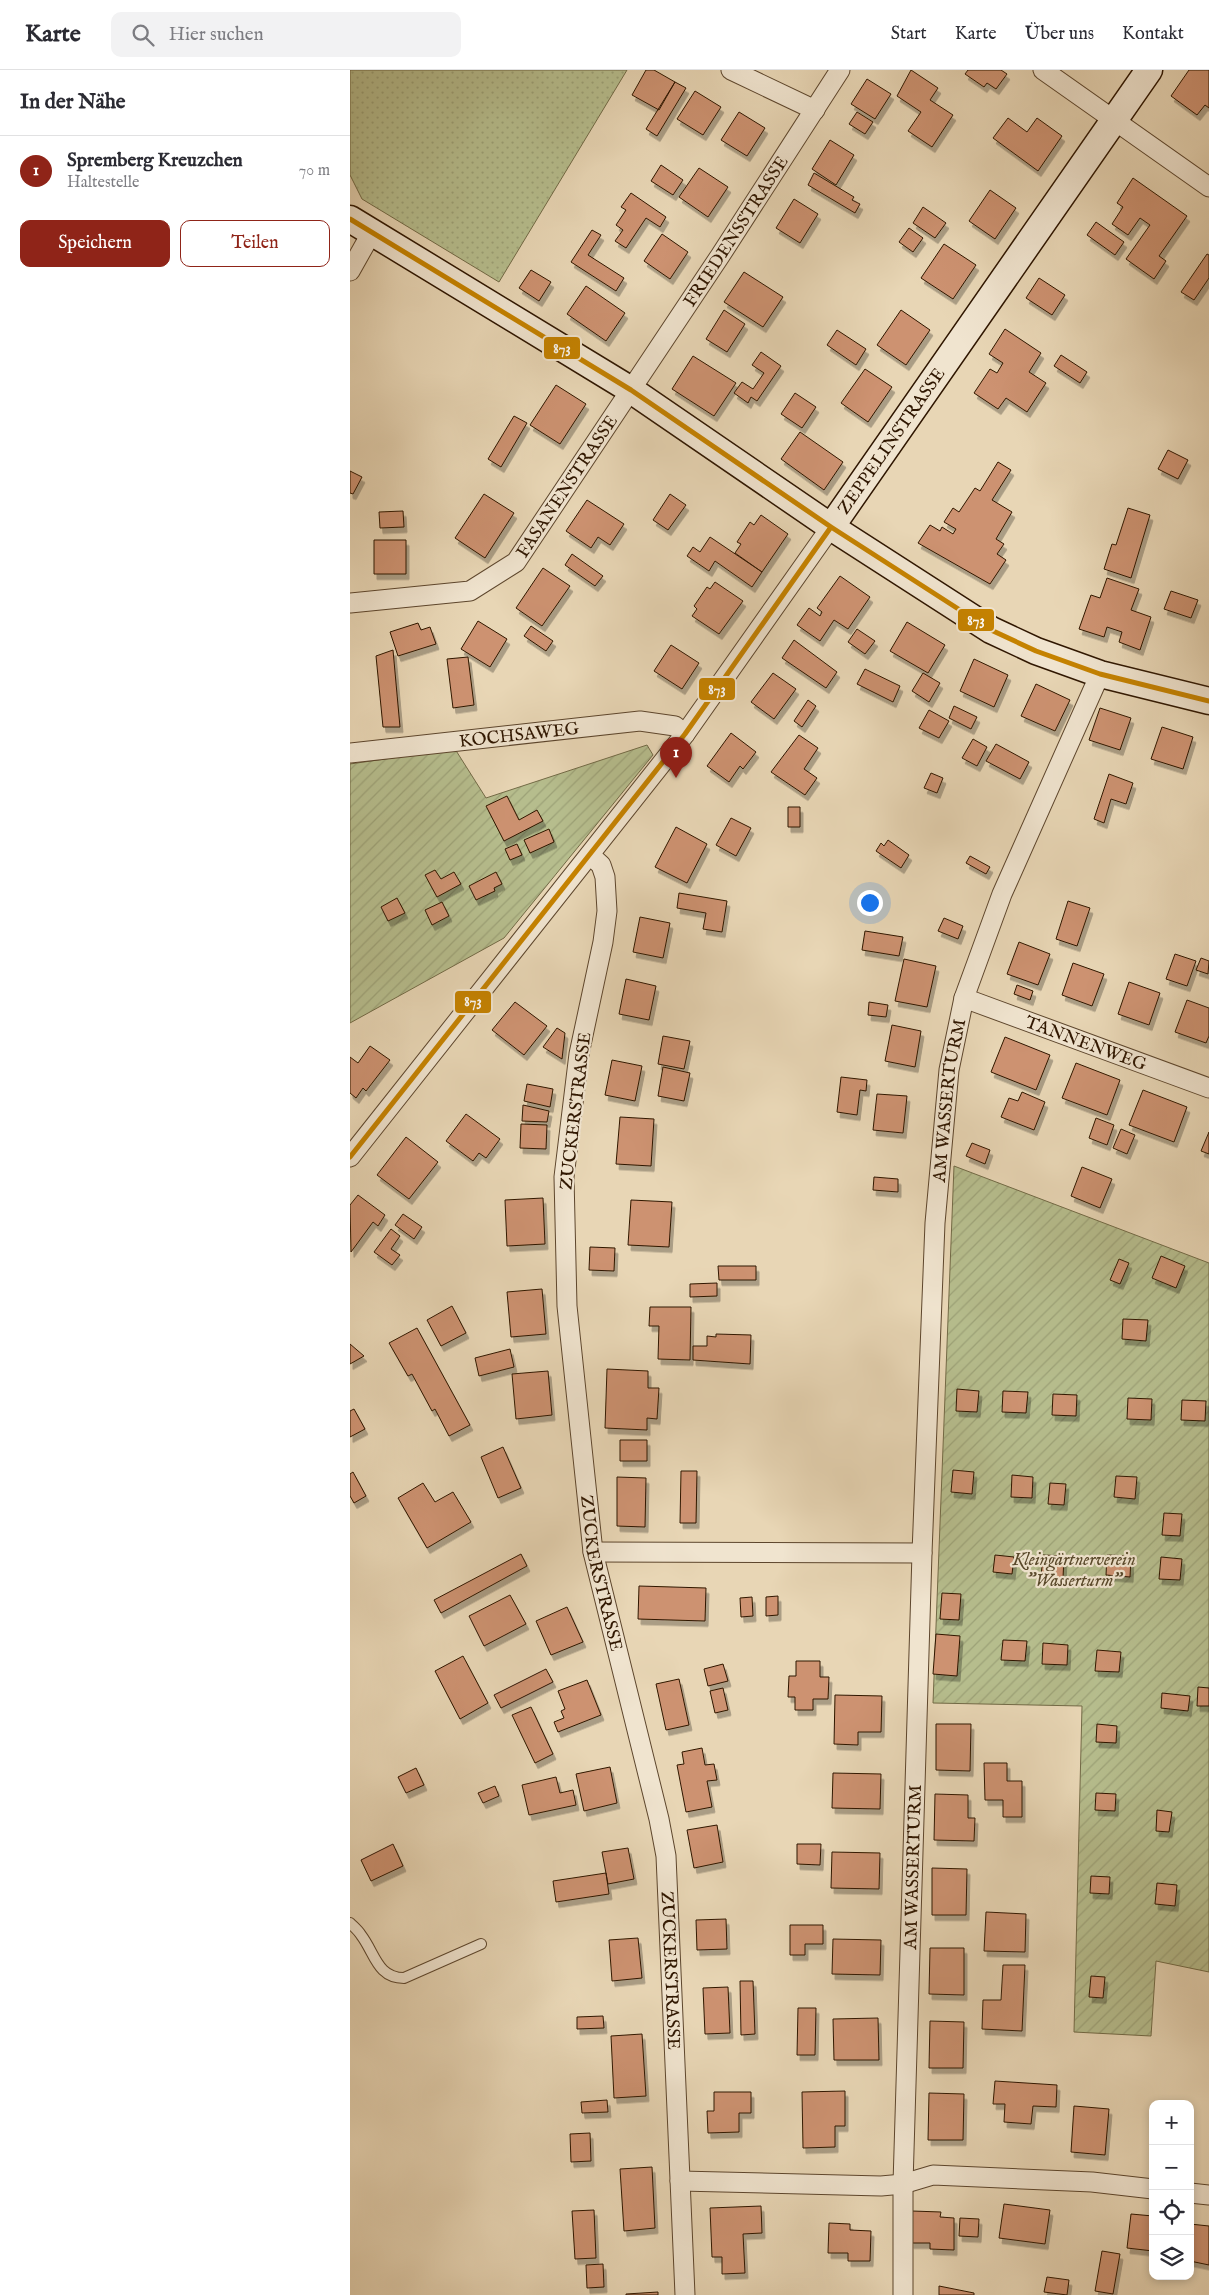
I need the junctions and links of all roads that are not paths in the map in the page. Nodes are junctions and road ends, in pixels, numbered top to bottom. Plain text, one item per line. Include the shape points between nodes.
1 (731, 70) edge
2 (840, 70) edge
3 (1043, 70) edge
4 (1148, 70) edge
5 (815, 110) junction
6 (1115, 120) junction
7 (1209, 188) edge
8 (361, 225) edge
9 (350, 271) edge
10 (631, 390) junction
11 (831, 527) junction
12 (350, 603) edge
13 (1100, 674) junction
14 (1209, 701) edge
15 (685, 734) junction
16 (350, 752) edge
17 (590, 855) junction
18 (964, 998) junction
19 (1209, 1088) edge
20 (374, 1128) junction
21 (350, 1141) edge
22 (350, 1158) edge
23 (593, 1552) junction
24 (922, 1553) junction
25 (350, 1922) edge
26 (481, 1944) dead end
27 (680, 2181) junction
28 (903, 2184) junction
29 (1149, 2189) edge
30 (1194, 2193) edge
31 (1209, 2195) edge
32 (685, 2295) edge
33 (903, 2295) edge

1 - 5 street
2 - 5 street, FRIEDENSSTRASSE
3 - 6 street
4 - 6 street, ZEPPELINSTRASSE
5 - 10 street, FRIEDENSSTRASSE
6 - 7 street
6 - 11 street, ZEPPELINSTRASSE
8 - 9 street
8 - 10 street
10 - 11 street
10 - 12 street, FASANENSTRASSE via 516,562 470,592
11 - 13 street via 991,630 1036,651
11 - 15 street, ZEPPELINSTRASSE
13 - 14 street
13 - 18 street, AM WASSERTURM via 1002,894
15 - 16 street, KOCHSAWEG via 674,726 640,721
15 - 17 street, ZEPPELINSTRASSE
17 - 20 street, ZEPPELINSTRASSE
17 - 23 street, ZUCKERSTRASSE via 601,865 605,877 607,911 579,1054 564,1177 567,1306
18 - 19 street, TANNENWEG
18 - 24 street, AM WASSERTURM via 949,1070 935,1223
20 - 21 street
20 - 22 street, ZEPPELINSTRASSE
23 - 24 street
23 - 27 street, ZUCKERSTRASSE via 666,1856
24 - 28 street, AM WASSERTURM
25 - 26 lane via 378,1964 394,1978 404,1978
27 - 28 street
27 - 32 street, ZUCKERSTRASSE
28 - 29 street via 933,2175 1092,2182
28 - 33 street, AM WASSERTURM
30 - 31 street

